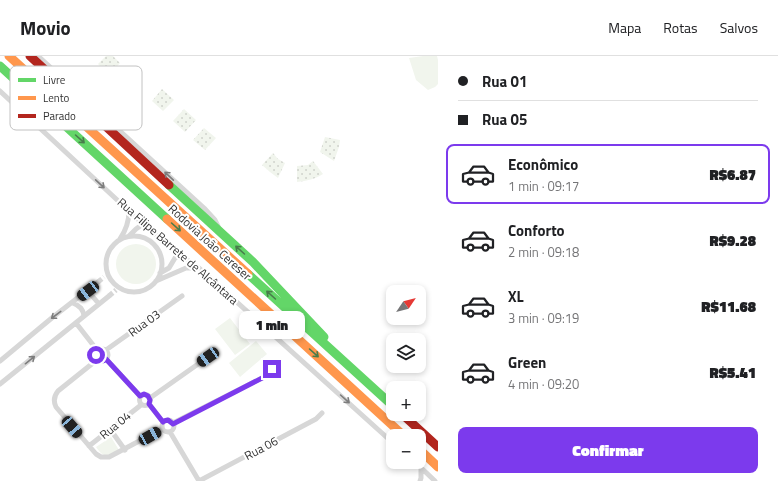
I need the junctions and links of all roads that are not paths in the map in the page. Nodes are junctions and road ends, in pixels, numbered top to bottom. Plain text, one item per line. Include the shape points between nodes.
1 (10, 56) edge
2 (30, 56) edge
3 (38, 56) edge
4 (0, 66) edge
5 (21, 66) edge
6 (41, 66) edge
7 (49, 66) edge
8 (10, 75) edge
9 (0, 91) edge
10 (10, 100) edge
11 (42, 130) edge
12 (70, 130) edge
13 (91, 130) edge
14 (109, 130) edge
15 (119, 130) edge
16 (129, 211) junction
17 (144, 224) junction
18 (129, 236) junction
19 (223, 236) junction
20 (119, 241) junction
21 (180, 255) junction
22 (199, 268) junction
23 (160, 273) junction
24 (156, 281) junction
25 (98, 282) tunnel mouth
26 (88, 291) junction
27 (109, 296) tunnel mouth
28 (182, 296) dead end
29 (73, 303) junction
30 (99, 304) junction
31 (84, 316) junction
32 (76, 323) junction
33 (97, 350) junction
34 (106, 350) junction
35 (216, 355) dead end
36 (98, 359) junction
37 (106, 359) junction
38 (343, 360) junction
39 (0, 361) edge
40 (272, 369) dead end
41 (0, 384) edge
42 (140, 396) junction
43 (150, 398) junction
44 (386, 400) edge
45 (149, 404) junction
46 (141, 405) junction
47 (322, 413) dead end
48 (410, 421) edge
49 (163, 422) junction
50 (173, 424) junction
51 (110, 429) junction
52 (162, 429) junction
53 (396, 429) edge
54 (170, 432) junction
55 (386, 436) edge
56 (89, 446) junction
57 (438, 447) edge
58 (125, 450) junction
59 (426, 456) edge
60 (438, 467) edge
61 (421, 469) edge
62 (422, 469) edge
63 (199, 481) edge
64 (420, 481) edge
65 (435, 481) edge

5 -> 1 highway, Rodovia João Cereser
2 - 6 highway
7 -> 3 street
4 -> 8 highway, Rodovia João Cereser
9 -> 10 street, Rua Filipe Barrete de Alcântara
11 -> 16 street, Rua Filipe Barrete de Alcântara
12 -> 53 highway, Rodovia João Cereser
38 -> 13 highway, Rodovia João Cereser
14 - 19 highway
19 -> 15 street via 215,220 204,208
16 - 17 street, Rua Filipe Barrete de Alcântara
16 - 20 street via 128,224
17 - 18 street
17 - 21 street, Rua Filipe Barrete de Alcântara
18 - 20 street
18 - 23 street via 145,238 158,249 162,265
38 -> 19 highway via 319,331
20 - 24 street via 111,247 106,262 106,275 118,289 136,291 147,288
21 - 22 street, Rua Filipe Barrete de Alcântara
21 - 23 street via 169,268
22 - 24 street via 186,268
22 -> 55 street, Rua Filipe Barrete de Alcântara
23 - 24 street
25 - 26 street
26 - 29 street
26 - 30 street
27 - 30 street
28 - 34 street, Rua 03
29 - 31 street via 84,311
29 -> 39 street
30 - 31 street
31 - 32 street
32 - 33 street
41 -> 32 street
33 - 34 street
33 - 36 street
34 - 37 street
35 - 43 street via 208,357
36 - 37 street
36 - 56 street via 57,392 54,398 56,407
37 - 42 street
38 - 44 highway, Rodovia João Cereser
40 - 50 street via 266,376
42 - 43 street via 144,394
42 - 46 street
43 - 45 street
45 - 46 street
45 - 49 street
46 - 51 street, Rua 04
47 - 63 street, Rua 06 via 316,419
48 - 57 highway
49 - 50 street via 168,420
49 - 52 street
50 - 54 street via 174,428
51 - 56 street, Rua 04
51 - 58 street
52 - 54 street
52 - 58 street
54 - 63 street
56 - 58 street via 103,458
59 - 60 highway
61 - 64 street
62 - 65 street

